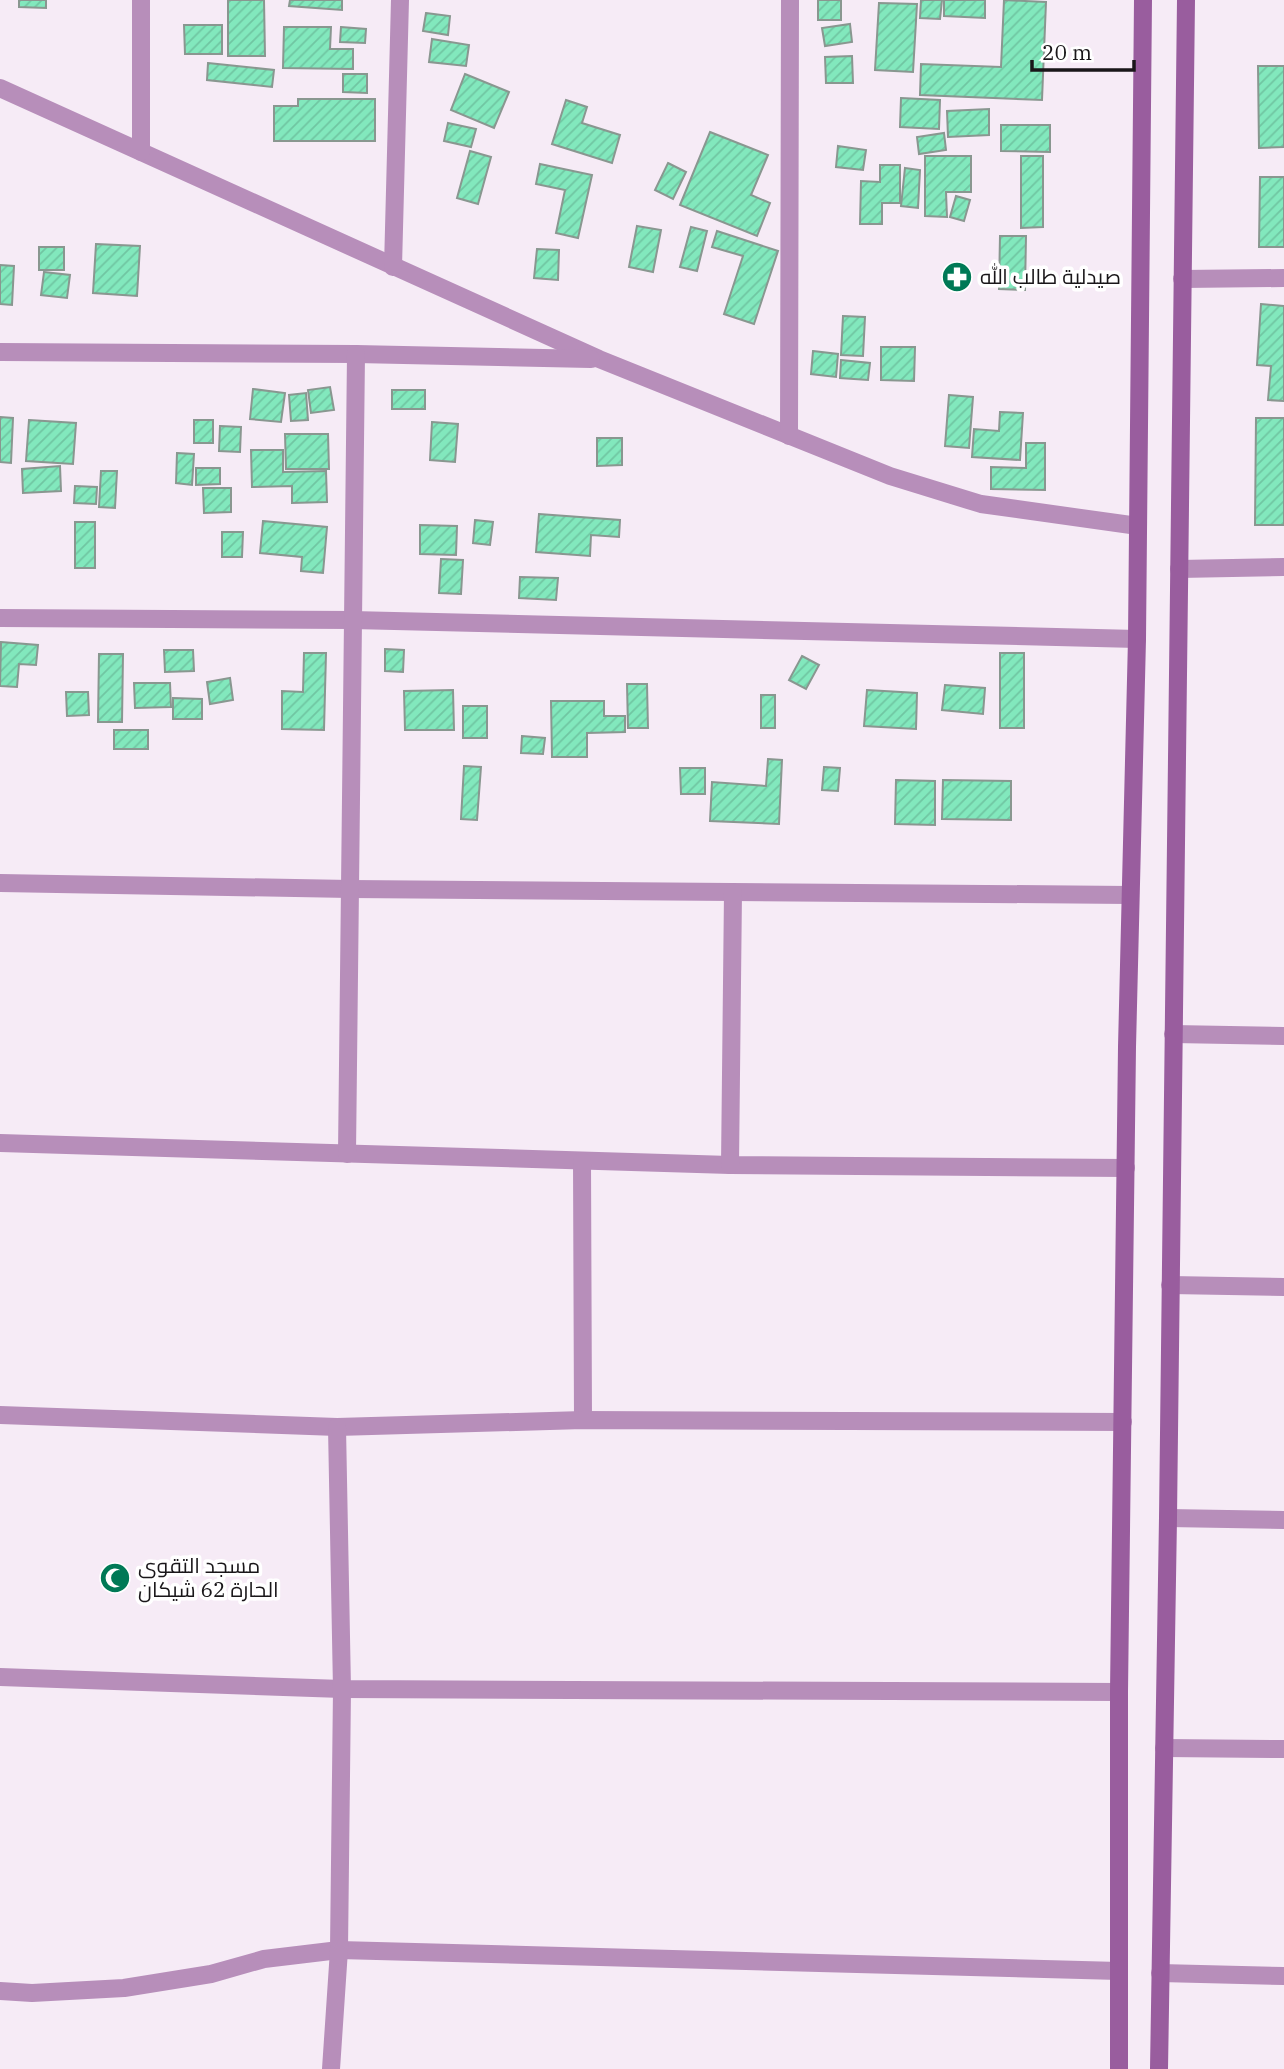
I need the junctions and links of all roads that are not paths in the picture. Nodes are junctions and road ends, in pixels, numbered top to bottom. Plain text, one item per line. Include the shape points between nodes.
1 (141, 0) edge
2 (400, 0) edge
3 (790, 0) edge
4 (1143, 0) edge
5 (1186, 0) edge
6 (0, 88) edge
7 (141, 152) junction
8 (393, 267) junction
9 (1284, 278) edge
10 (1182, 279) junction
11 (0, 352) edge
12 (356, 354) junction
13 (599, 359) junction
14 (789, 436) junction
15 (1138, 526) junction
16 (1284, 567) edge
17 (1179, 569) junction
18 (0, 618) edge
19 (352, 620) junction
20 (1137, 639) junction
21 (0, 883) edge
22 (350, 889) junction
23 (733, 892) junction
24 (1130, 895) junction
25 (1173, 1034) junction
26 (1284, 1036) edge
27 (0, 1143) edge
28 (347, 1154) junction
29 (582, 1161) junction
30 (730, 1165) junction
31 (1126, 1168) junction
32 (1170, 1285) junction
33 (1284, 1287) edge
34 (0, 1415) edge
35 (583, 1420) junction
36 (1123, 1422) junction
37 (337, 1427) junction
38 (1168, 1518) junction
39 (1284, 1520) edge
40 (0, 1677) edge
41 (342, 1689) junction
42 (1119, 1692) junction
43 (1164, 1748) junction
44 (1284, 1749) edge
45 (339, 1950) junction
46 (1119, 1971) junction
47 (1160, 1973) junction
48 (1284, 1976) edge
49 (0, 1991) edge
50 (331, 2069) edge
51 (1119, 2069) edge
52 (1159, 2069) edge

1 - 7 street
2 - 8 street
3 - 14 street
4 - 15 main road
5 - 10 main road
6 - 7 street
7 - 8 street
8 - 13 street
9 - 10 street
10 - 17 main road
11 - 12 street
12 - 13 street
12 - 19 street
13 - 14 street
14 - 15 street via 890,476 981,504
15 - 20 main road
16 - 17 street
17 - 25 main road
18 - 19 street
19 - 20 street
19 - 22 street
20 - 24 main road
21 - 22 street
22 - 23 street
22 - 28 street
23 - 24 street
23 - 30 street
24 - 31 main road
25 - 26 street
25 - 32 main road
27 - 28 street
28 - 29 street
29 - 30 street
29 - 35 street
30 - 31 street
31 - 36 main road
32 - 33 street
32 - 38 main road
34 - 37 street
35 - 36 street
35 - 37 street
36 - 42 main road
37 - 41 street
38 - 39 street
38 - 43 main road
40 - 41 street
41 - 42 street
41 - 45 street
42 - 46 main road
43 - 44 street
43 - 47 main road
45 - 46 street
45 - 49 street via 264,1959 124,1989
45 - 50 street
46 - 51 main road
47 - 48 street
47 - 52 main road

